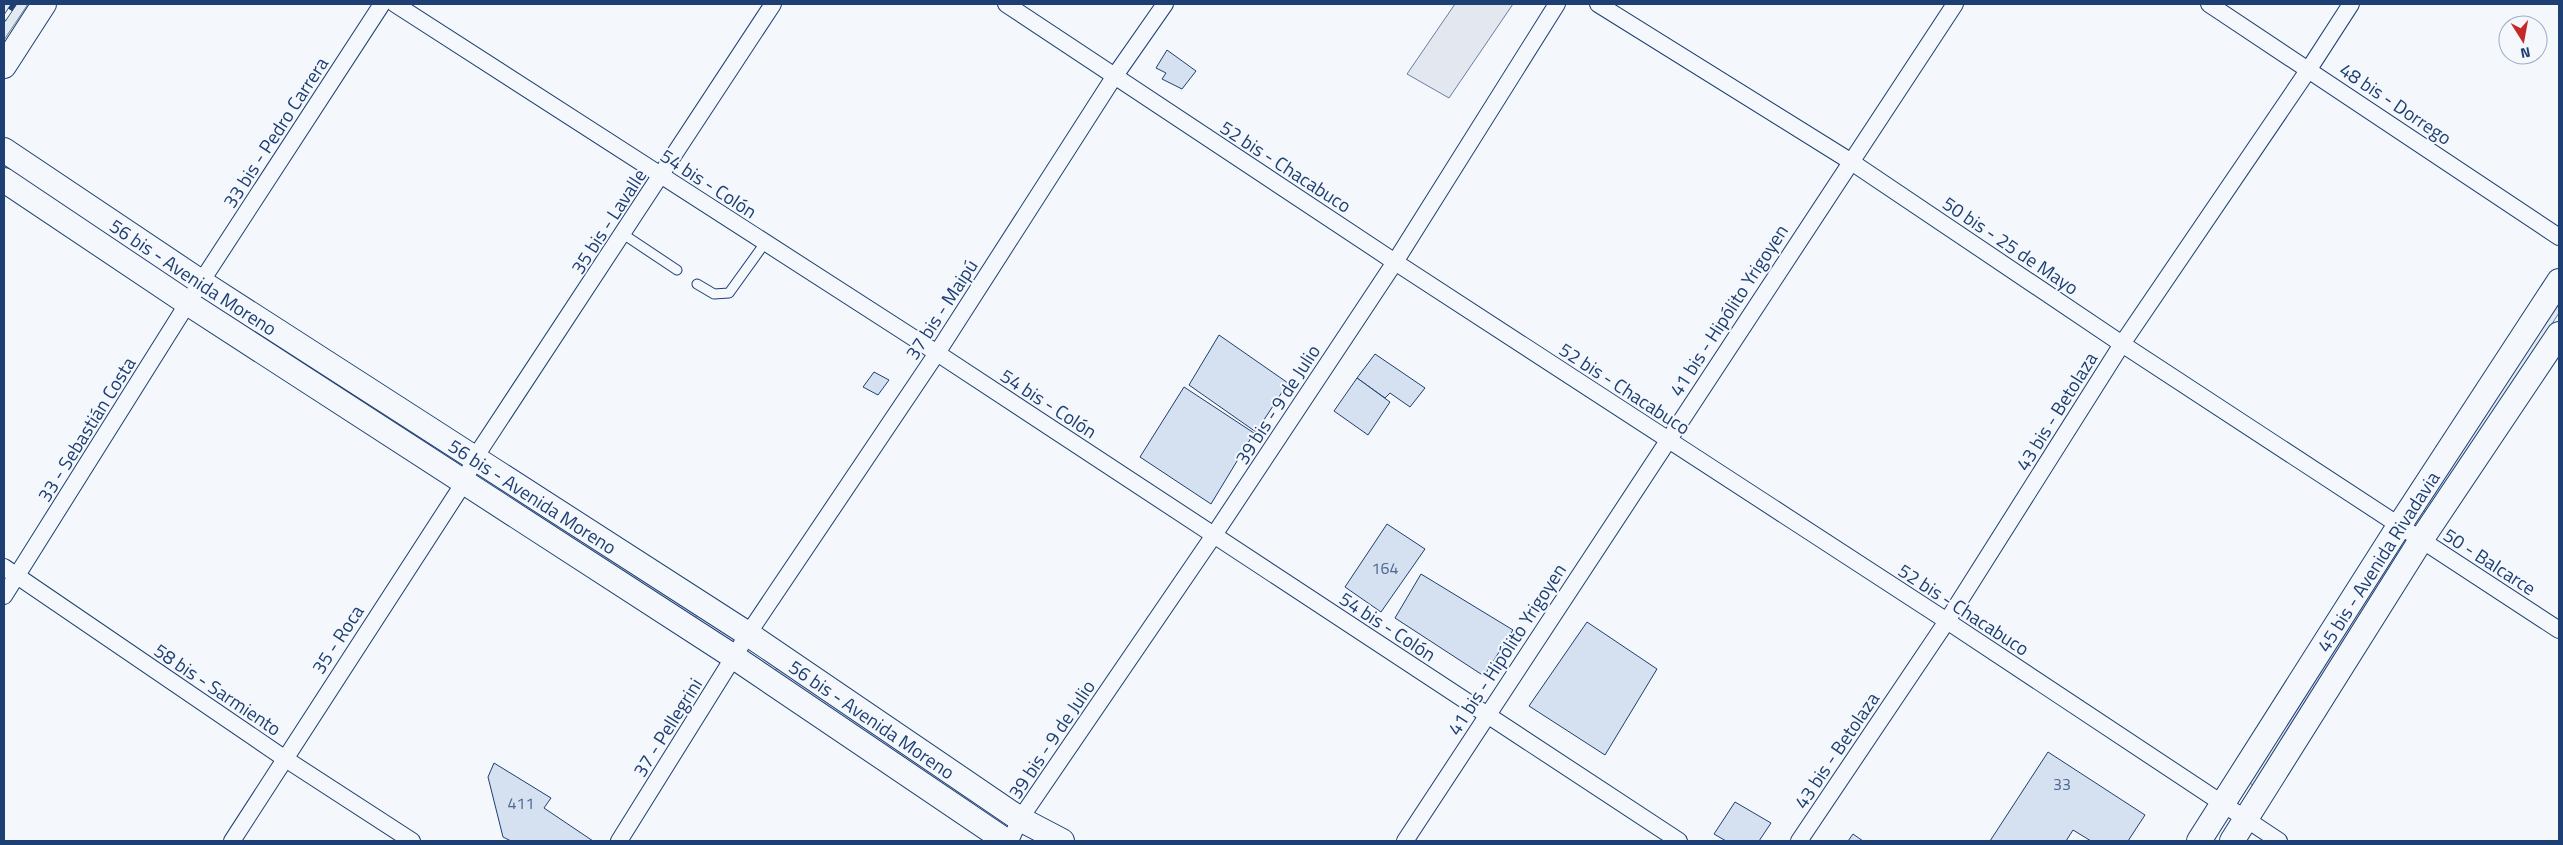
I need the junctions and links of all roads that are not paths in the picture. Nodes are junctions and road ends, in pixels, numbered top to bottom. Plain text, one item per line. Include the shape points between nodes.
1 (44, 4) edge
2 (382, 4) edge
3 (395, 4) edge
4 (773, 4) edge
5 (1006, 4) edge
6 (1165, 4) edge
7 (1557, 4) edge
8 (1598, 4) edge
9 (1955, 4) edge
10 (2209, 4) edge
11 (2351, 4) edge
12 (4, 66) edge
13 (2309, 69) junction
14 (1114, 77) junction
15 (4, 150) edge
16 (1850, 161) junction
17 (661, 176) junction
18 (4, 180) edge
19 (623, 234) junction
20 (2559, 237) edge
21 (765, 243) junction
22 (1395, 262) junction
23 (677, 270) dead end
24 (2559, 281) edge
25 (201, 282) junction
26 (698, 284) dead end
27 (189, 304) junction
28 (2559, 334) edge
29 (2122, 344) junction
30 (937, 353) junction
31 (1667, 440) junction
32 (474, 458) junction
33 (465, 481) junction
34 (2399, 526) junction
35 (1214, 536) junction
36 (2421, 540) junction
37 (11, 572) edge
38 (4, 596) edge
39 (1947, 621) junction
40 (2559, 630) edge
41 (748, 634) junction
42 (734, 657) junction
43 (1487, 715) junction
44 (284, 758) junction
45 (2222, 805) junction
46 (1020, 819) junction
47 (2246, 820) junction
48 (232, 841) edge
49 (412, 841) edge
50 (619, 841) edge
51 (1006, 841) edge
52 (1010, 841) edge
53 (1062, 841) edge
54 (1405, 841) edge
55 (1679, 841) edge
56 (1799, 841) edge
57 (2199, 841) edge
58 (2232, 841) edge
59 (2279, 841) edge

1 - 12 main road
2 - 25 street, 33 bis - Pedro Carrera
3 - 17 street, 54 bis - Colón
4 - 17 street, 35 bis - Lavalle
5 - 14 street, 52 bis - Chacabuco
6 - 14 street, 37 bis - Maipú
7 - 22 street, 39 bis - 9 de Julio
8 - 16 street, 50 bis - 25 de Mayo
9 - 16 street, 41 bis - Hipólito Yrigoyen
10 - 13 street, 48 bis - Dorrego
11 - 13 street, 43 bis - Betolaza
13 - 20 street, 48 bis - Dorrego
13 - 29 street, 43 bis - Betolaza
14 - 22 street, 52 bis - Chacabuco
14 - 30 street, 37 bis - Maipú
15 - 25 main road, 56 bis - Avenida Moreno
16 - 29 street, 50 bis - 25 de Mayo
16 - 31 street, 41 bis - Hipólito Yrigoyen
17 - 19 street, 35 bis - Lavalle
17 - 21 street, 54 bis - Colón
18 - 27 main road, 56 bis - Avenida Moreno
19 - 23 lane
19 - 32 street, 35 bis - Lavalle
21 - 26 lane via 729,293 714,294
21 - 30 street, 54 bis - Colón
22 - 31 street, 52 bis - Chacabuco
22 - 35 street, 39 bis - 9 de Julio
24 - 34 main road, 45 bis - Avenida Rivadavia
25 - 27 street, 33 - Sebastián Costa
25 - 32 main road, 56 bis - Avenida Moreno
27 - 33 main road, 56 bis - Avenida Moreno
27 - 37 street, 33 - Sebastián Costa
28 - 36 main road, 45 bis - Avenida Rivadavia
29 - 34 street, 50 bis - 25 de Mayo
29 - 39 street, 43 bis - Betolaza
30 - 35 street, 54 bis - Colón
30 - 41 street, 37 bis - Maipú
31 - 39 street, 52 bis - Chacabuco
31 - 43 street, 41 bis - Hipólito Yrigoyen
32 - 33 street, 35 - Roca
32 - 41 main road, 56 bis - Avenida Moreno
33 - 42 main road, 56 bis - Avenida Moreno
33 - 44 street, 35 - Roca
34 - 36 street, 50 - Balcarce
34 - 45 main road, 45 bis - Avenida Rivadavia
35 - 43 street, 54 bis - Colón
35 - 46 street, 39 bis - 9 de Julio
36 - 40 street, 50 - Balcarce
36 - 47 main road, 45 bis - Avenida Rivadavia
37 - 38 street, 33 - Sebastián Costa
37 - 44 street, 58 bis - Sarmiento
39 - 45 street, 52 bis - Chacabuco
39 - 56 street, 43 bis - Betolaza
41 - 42 street, 37 - Pellegrini
41 - 46 main road, 56 bis - Avenida Moreno
42 - 50 street, 37 - Pellegrini
42 - 51 main road, 56 bis - Avenida Moreno
43 - 54 street, 41 bis - Hipólito Yrigoyen
43 - 55 street, 54 bis - Colón
44 - 48 street, 35 - Roca
44 - 49 street, 58 bis - Sarmiento
45 - 47 street, 52 bis - Chacabuco
45 - 57 main road, 45 bis - Avenida Rivadavia
46 - 52 street, 39 bis - 9 de Julio
46 - 53 main road, 56 bis - Avenida Moreno
47 - 58 main road, 45 bis - Avenida Rivadavia
47 - 59 street, 52 bis - Chacabuco

